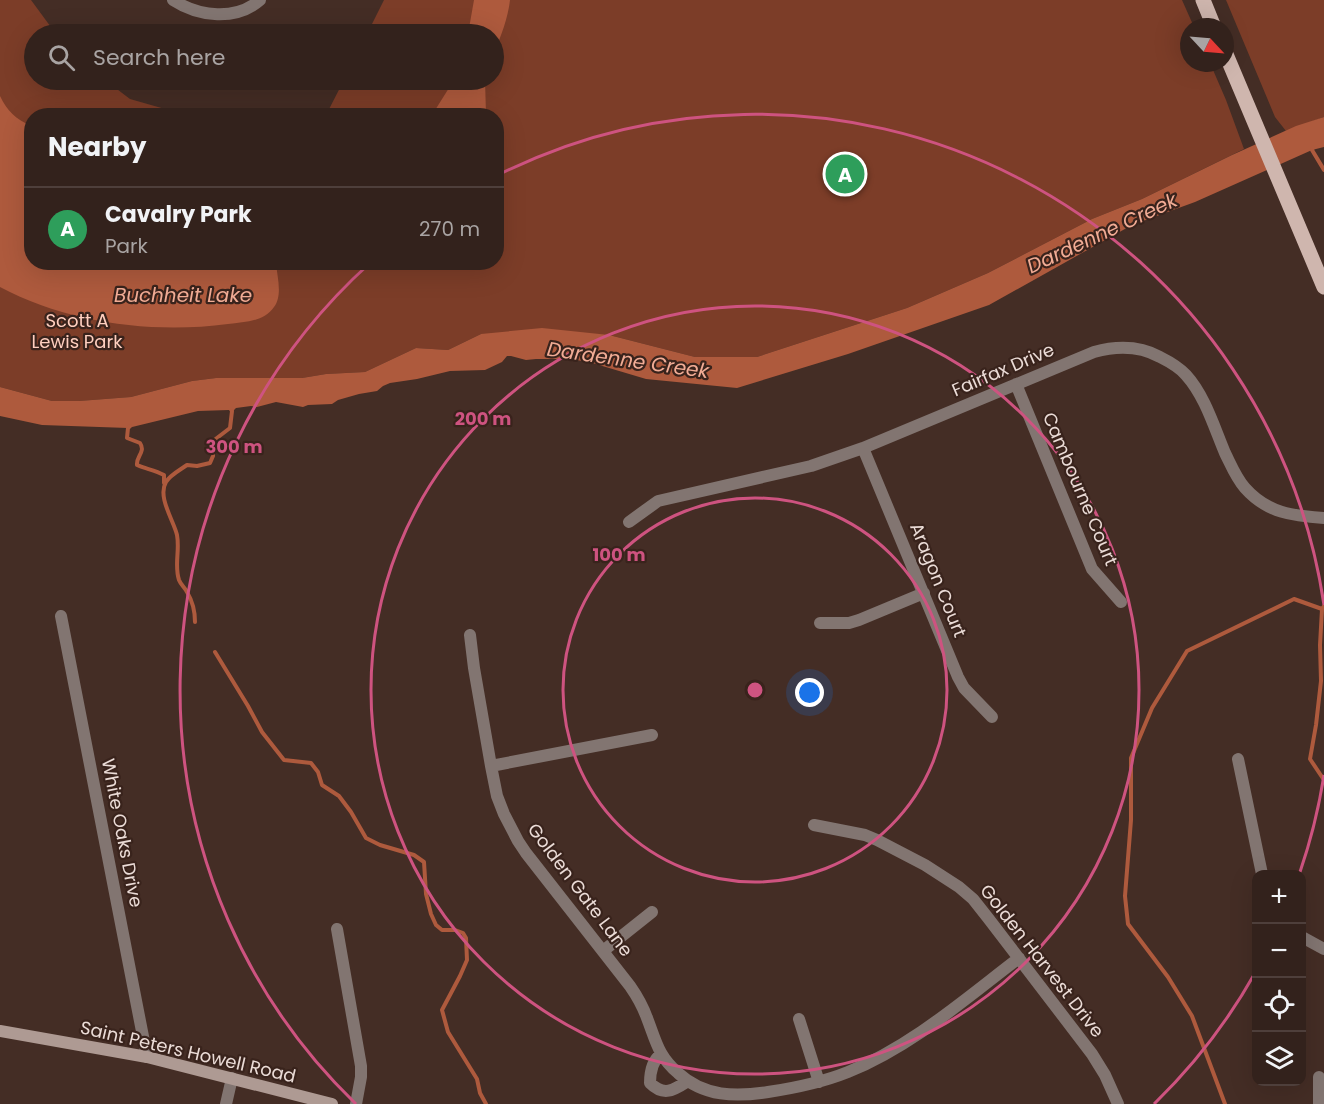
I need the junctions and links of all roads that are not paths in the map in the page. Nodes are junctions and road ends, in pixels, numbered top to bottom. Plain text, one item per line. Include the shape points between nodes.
1 (172, 0) edge
2 (260, 0) edge
3 (1203, 0) edge
4 (1211, 18) edge
5 (1234, 72) edge
6 (1324, 287) edge
7 (1016, 384) junction
8 (863, 448) junction
9 (1324, 518) edge
10 (629, 522) dead end
11 (924, 593) junction
12 (1120, 602) dead end
13 (61, 616) dead end
14 (820, 623) dead end
15 (470, 635) dead end
16 (992, 717) dead end
17 (652, 735) dead end
18 (1238, 759) dead end
19 (490, 766) junction
20 (814, 825) dead end
21 (1261, 870) edge
22 (652, 912) dead end
23 (338, 929) dead end
24 (1306, 939) edge
25 (1324, 949) edge
26 (603, 951) junction
27 (1019, 958) junction
28 (799, 1019) dead end
29 (0, 1031) edge
30 (661, 1054) junction
31 (147, 1057) junction
32 (1319, 1077) dead end
33 (232, 1078) junction
34 (688, 1081) junction
35 (819, 1082) junction
36 (756, 1099) edge
37 (226, 1104) edge
38 (332, 1104) edge
39 (356, 1104) edge
40 (1118, 1104) edge
41 (1319, 1104) edge

1 - 2 street via 183,7 219,15 250,9
3 - 4 main road
5 - 6 main road
7 - 8 street, Fairfax Drive
7 - 9 street, Fairfax Drive via 1103,350 1137,349 1155,354 1172,363 1196,388 1245,488 1281,512
7 - 12 street, Cambourne Court via 1092,569
8 - 10 street, Fairfax Drive via 811,466 658,501
8 - 11 street, Aragon Court
11 - 14 street via 859,620
11 - 16 street, Aragon Court via 964,688
13 - 31 street, White Oaks Drive
15 - 19 street, Golden Gate Lane
17 - 19 street
18 - 21 street
19 - 26 street, Golden Gate Lane via 511,830
20 - 27 street, Golden Harvest Drive via 865,835 942,876 973,899
22 - 26 street
23 - 39 street via 361,1066
24 - 25 street
26 - 30 street, Golden Gate Lane via 638,998
27 - 35 street, Golden Gate Lane via 900,1045
27 - 40 street, Golden Harvest Drive via 1092,1054
28 - 35 street
29 - 31 main road, Saint Peters Howell Road
30 - 34 street, Golden Gate Lane
30 - 34 street via 650,1075 650,1083 657,1090 675,1089
31 - 33 main road, Saint Peters Howell Road
32 - 41 street
33 - 37 street
33 - 38 main road, Saint Peters Howell Road
34 - 36 street, Golden Gate Lane via 717,1094
35 - 36 street, Golden Gate Lane

